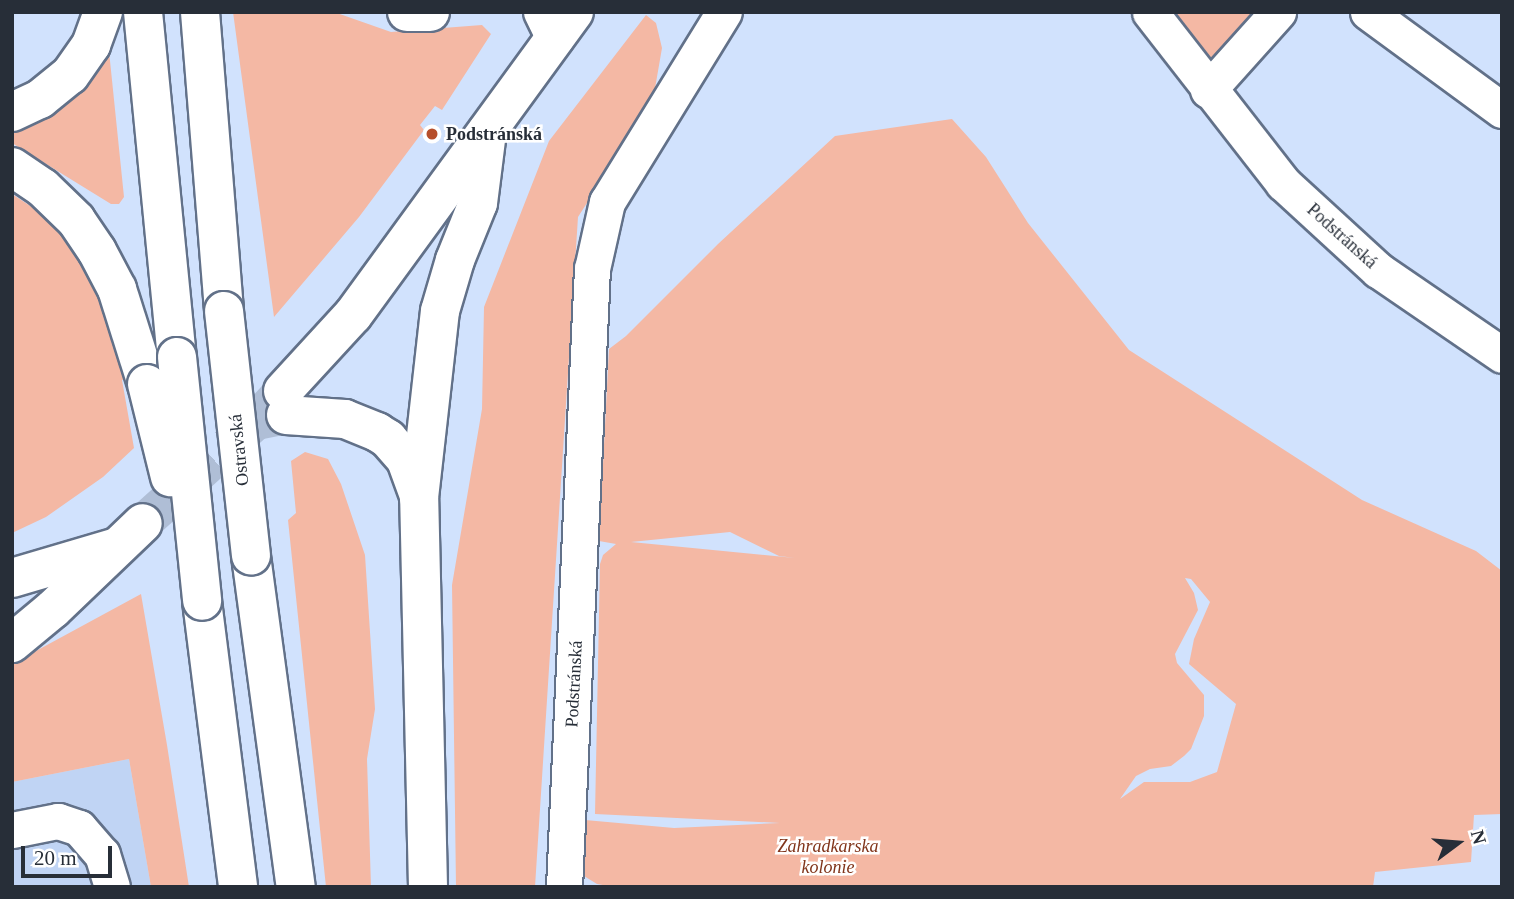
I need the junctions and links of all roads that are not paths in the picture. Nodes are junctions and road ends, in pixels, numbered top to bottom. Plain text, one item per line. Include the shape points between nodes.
1 (103, 12) edge
2 (142, 12) edge
3 (200, 12) edge
4 (407, 12) edge
5 (430, 12) edge
6 (723, 12) edge
7 (1150, 12) edge
8 (1278, 12) edge
9 (1368, 12) edge
10 (557, 21) edge
11 (1208, 90) junction
12 (1502, 110) edge
13 (12, 112) edge
14 (487, 132) junction
15 (12, 167) edge
16 (1502, 355) edge
17 (419, 498) junction
18 (143, 523) tunnel mouth
19 (114, 548) junction
20 (12, 578) edge
21 (202, 601) junction
22 (12, 613) edge
23 (12, 643) edge
24 (12, 830) edge
25 (112, 887) edge
26 (238, 887) edge
27 (296, 887) edge
28 (428, 887) edge
29 (565, 887) edge

1 - 13 main road via 91,45 70,75 40,99
2 - 21 main road, bridge
3 - 27 main road, Ostravská, bridge via 224,311 251,556
4 - 5 main road
6 - 29 street, Podstránská via 607,202 592,269
7 - 11 street, Podstránská
8 - 11 street
9 - 12 street
10 - 14 main road
11 - 16 street, Podstránská via 1283,183 1378,270
14 - 17 main road via 478,203 440,310
14 - 17 main road via 285,403 345,419 388,439 406,460
15 - 21 main road, bridge via 43,188 76,220 117,289 147,384
17 - 28 main road
18 - 19 main road
19 - 20 main road
19 - 22 main road
19 - 23 main road
21 - 26 main road
24 - 25 street via 58,821 79,828 102,854

